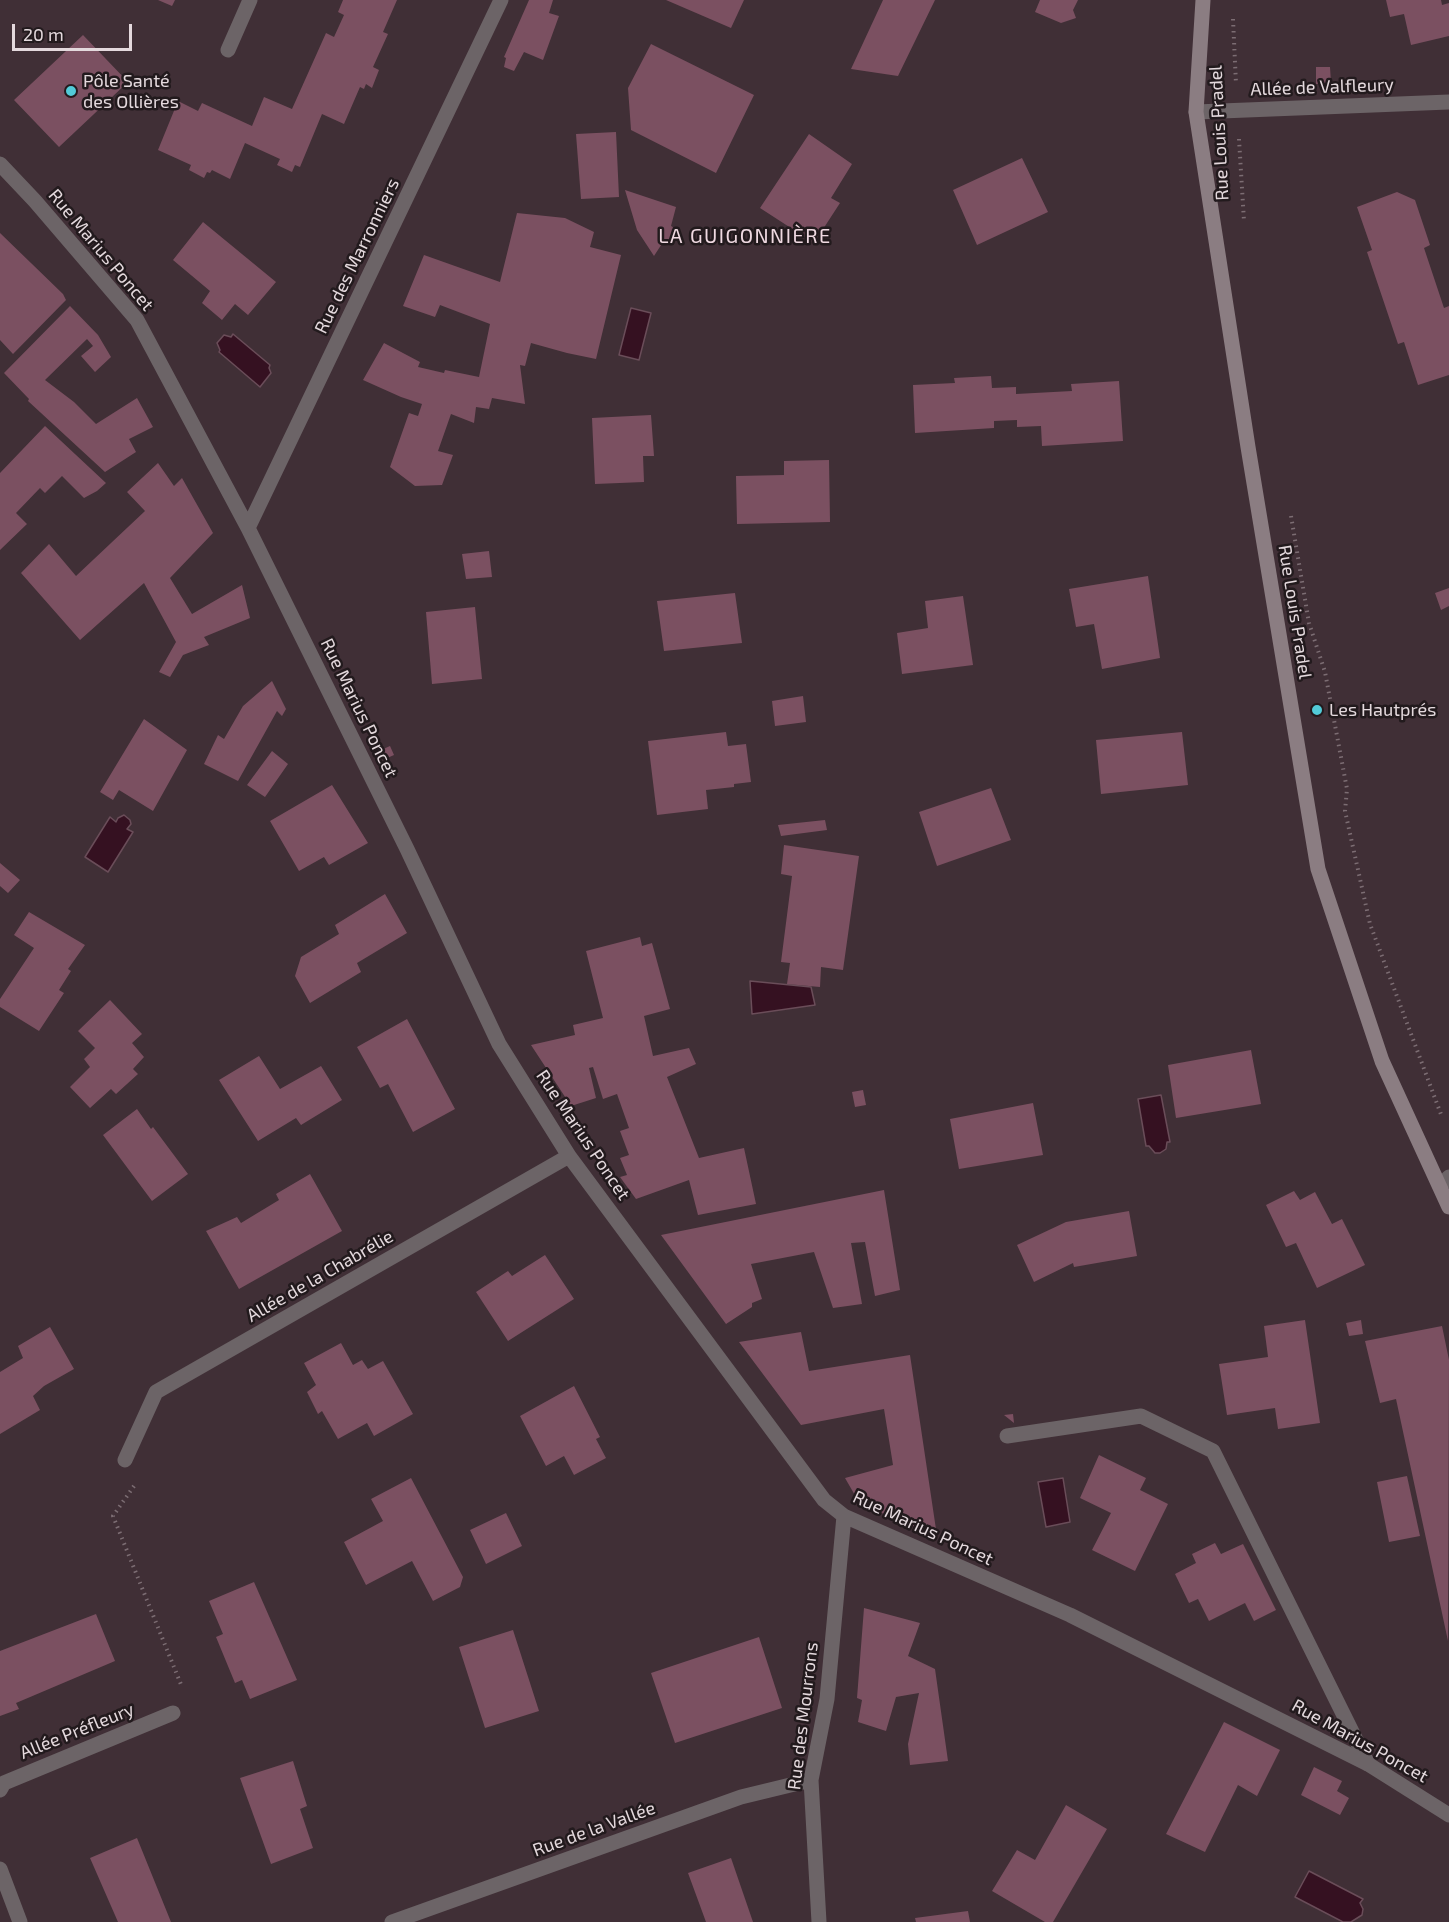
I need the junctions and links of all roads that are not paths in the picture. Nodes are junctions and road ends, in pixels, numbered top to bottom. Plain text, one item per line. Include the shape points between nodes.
1 (250, 0) edge
2 (501, 0) edge
3 (1203, 0) edge
4 (228, 50) dead end
5 (1449, 102) edge
6 (1196, 112) junction
7 (0, 164) edge
8 (248, 528) junction
9 (569, 1156) junction
10 (1445, 1182) edge
11 (1449, 1207) edge
12 (1007, 1436) dead end
13 (126, 1460) road end
14 (844, 1516) junction
15 (173, 1713) road end
16 (1368, 1764) junction
17 (811, 1780) junction
18 (0, 1790) edge
19 (1449, 1815) edge
20 (0, 1869) edge
21 (20, 1922) edge
22 (392, 1922) edge
23 (819, 1922) edge

1 - 4 street
2 - 8 street, Rue des Marronniers
3 - 6 main road, Rue Louis Pradel
5 - 6 street, Allée de Valfleury
6 - 10 main road, Rue Louis Pradel via 1318,869 1382,1061
7 - 8 street, Rue Marius Poncet via 137,320
8 - 9 street, Rue Marius Poncet via 500,1044
9 - 13 street, Allée de la Chabrélie via 156,1392
9 - 14 street, Rue Marius Poncet via 824,1500
10 - 11 main road, Rue Louis Pradel
12 - 16 street via 1141,1416 1213,1451
14 - 16 street, Rue Marius Poncet via 1070,1616
14 - 17 street, Rue des Mourrons via 827,1699
15 - 18 street, Allée Préfleury via 4,1783
16 - 19 street, Rue Marius Poncet
17 - 22 street, Rue de la Vallée via 741,1797
17 - 23 street, Rue des Mourrons
20 - 21 street

